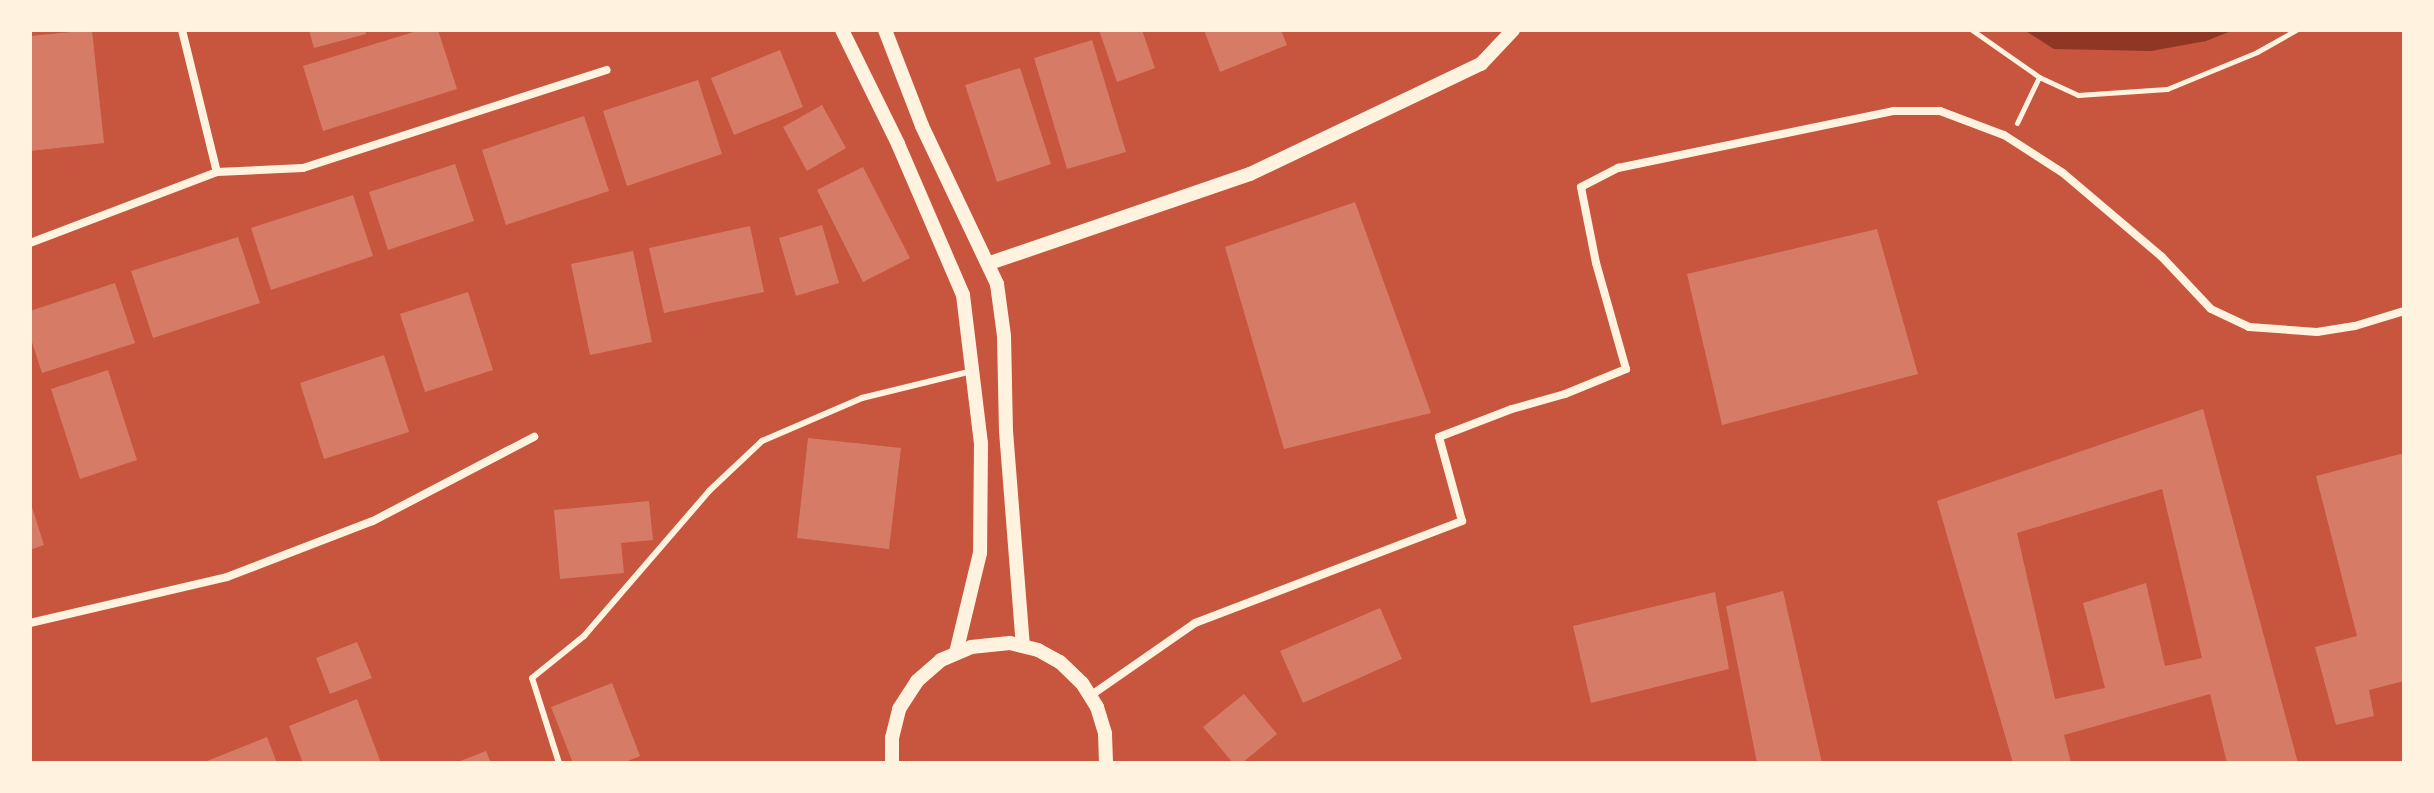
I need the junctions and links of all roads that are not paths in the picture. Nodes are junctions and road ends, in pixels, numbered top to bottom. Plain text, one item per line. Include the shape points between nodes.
1 (182, 30) edge
2 (842, 30) edge
3 (885, 30) edge
4 (1513, 30) edge
5 (607, 70) dead end
6 (217, 172) junction
7 (30, 243) edge
8 (990, 263) junction
9 (2404, 311) edge
10 (972, 371) junction
11 (534, 437) dead end
12 (30, 623) edge
13 (1023, 645) junction
14 (956, 653) junction
15 (1090, 696) junction
16 (559, 763) edge
17 (892, 763) edge
18 (1106, 763) edge

1 - 6 street
2 - 10 street via 963,295
3 - 8 street via 922,126
4 - 8 street via 1481,64 1250,174
5 - 6 street via 303,168
6 - 7 street
8 - 13 street via 1004,336
9 - 15 street via 2317,332 2249,327 2211,309 2117,216 2063,173 2009,138 1940,111 1894,111 1618,168 1581,187 1626,369 1439,437 1462,521 1195,623
10 - 14 street via 981,443 980,553
10 - 16 lane via 862,398 762,441 709,491 584,636 532,678
11 - 12 street via 373,521 227,577
13 - 14 street via 995,643
13 - 15 street via 1060,662
14 - 17 street via 917,681 899,709
15 - 18 street via 1105,734

